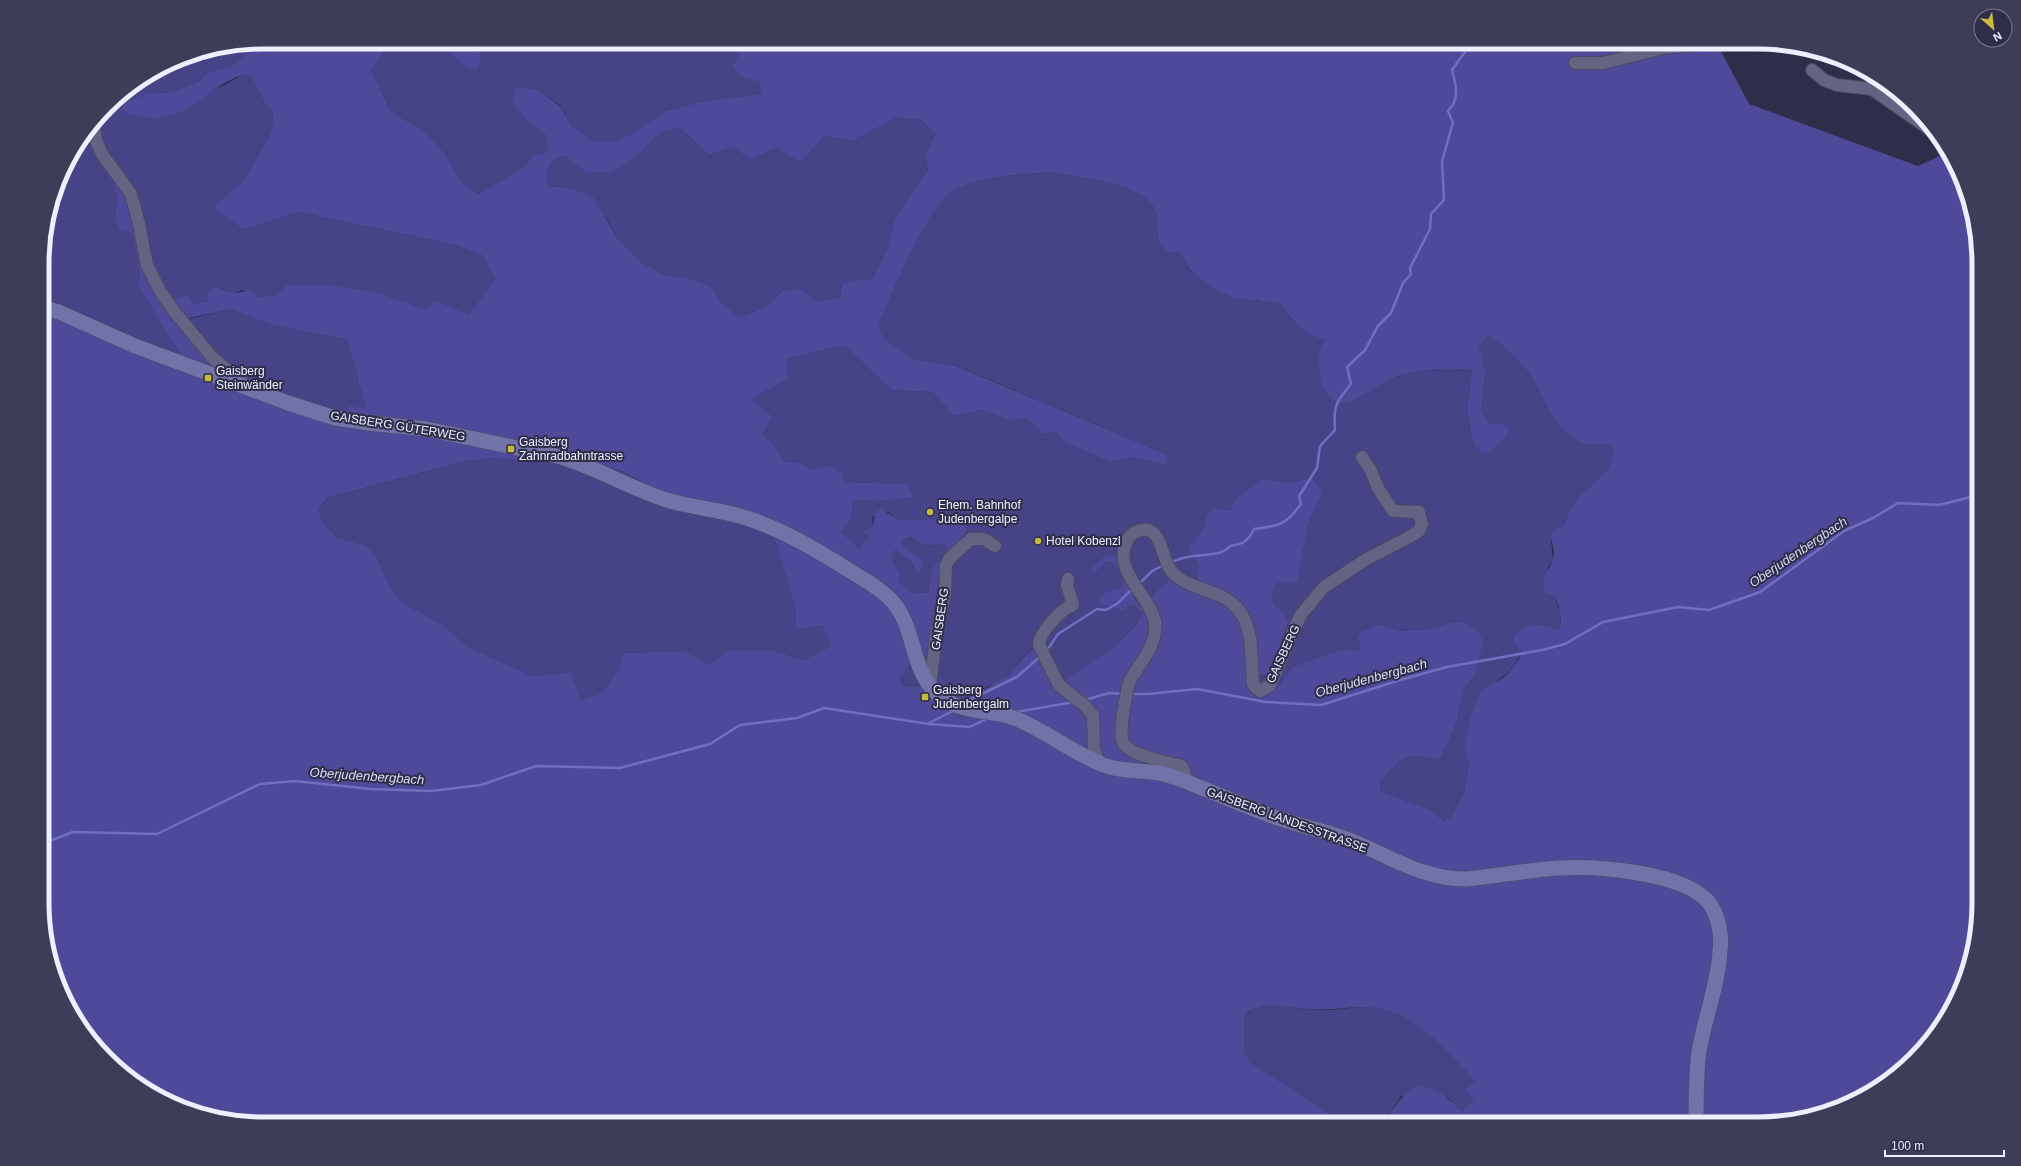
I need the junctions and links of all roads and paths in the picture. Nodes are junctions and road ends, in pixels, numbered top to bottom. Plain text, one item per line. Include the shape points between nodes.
1 (1659, 49) edge
2 (1575, 63) dead end
3 (1812, 70) dead end
4 (1874, 83) edge
5 (1875, 84) edge
6 (1909, 112) edge
7 (95, 131) edge
8 (49, 309) edge
9 (241, 385) junction
10 (1362, 457) dead end
11 (995, 546) dead end
12 (1068, 579) dead end
13 (932, 689) junction
14 (1098, 762) junction
15 (1188, 782) junction
16 (1696, 1117) edge

1 - 2 street via 1603,63
3 - 4 street via 1824,80 1837,85
5 - 6 street
7 - 9 street via 102,154 131,194 147,265 160,291 211,356 241,378
8 - 9 main road via 135,346
9 - 13 main road, GAISBERG GÜTERWEG via 336,418 427,429 580,463 666,500 756,521 830,558 876,587 897,606 906,625 918,668
10 - 15 street, GAISBERG via 1393,511 1419,512 1422,524 1419,531 1359,563 1324,587 1300,616 1270,685 1261,691 1253,684 1249,634 1240,611 1221,594 1185,581 1174,574 1168,568 1159,540 1154,533 1147,530 1138,531 1127,541 1123,549 1126,568 1142,599 1153,613 1155,623 1152,643 1128,686 1121,734 1123,742 1127,748 1136,752 1182,766
11 - 13 street, GAISBERG via 984,539 971,539 946,565 945,594 936,636
12 - 14 street via 1072,605 1060,612 1041,638 1039,645 1059,685 1084,705 1093,716 1094,745
13 - 14 main road, GAISBERG LANDESSTRASSE via 954,704 1002,714 1020,721
14 - 15 main road, GAISBERG LANDESSTRASSE via 1123,770 1164,774
15 - 16 main road, GAISBERG LANDESSTRASSE via 1271,816 1348,839 1408,868 1430,875 1466,879 1557,868 1599,869 1674,881 1704,897 1715,912 1720,929 1720,950 1712,1003 1699,1051

